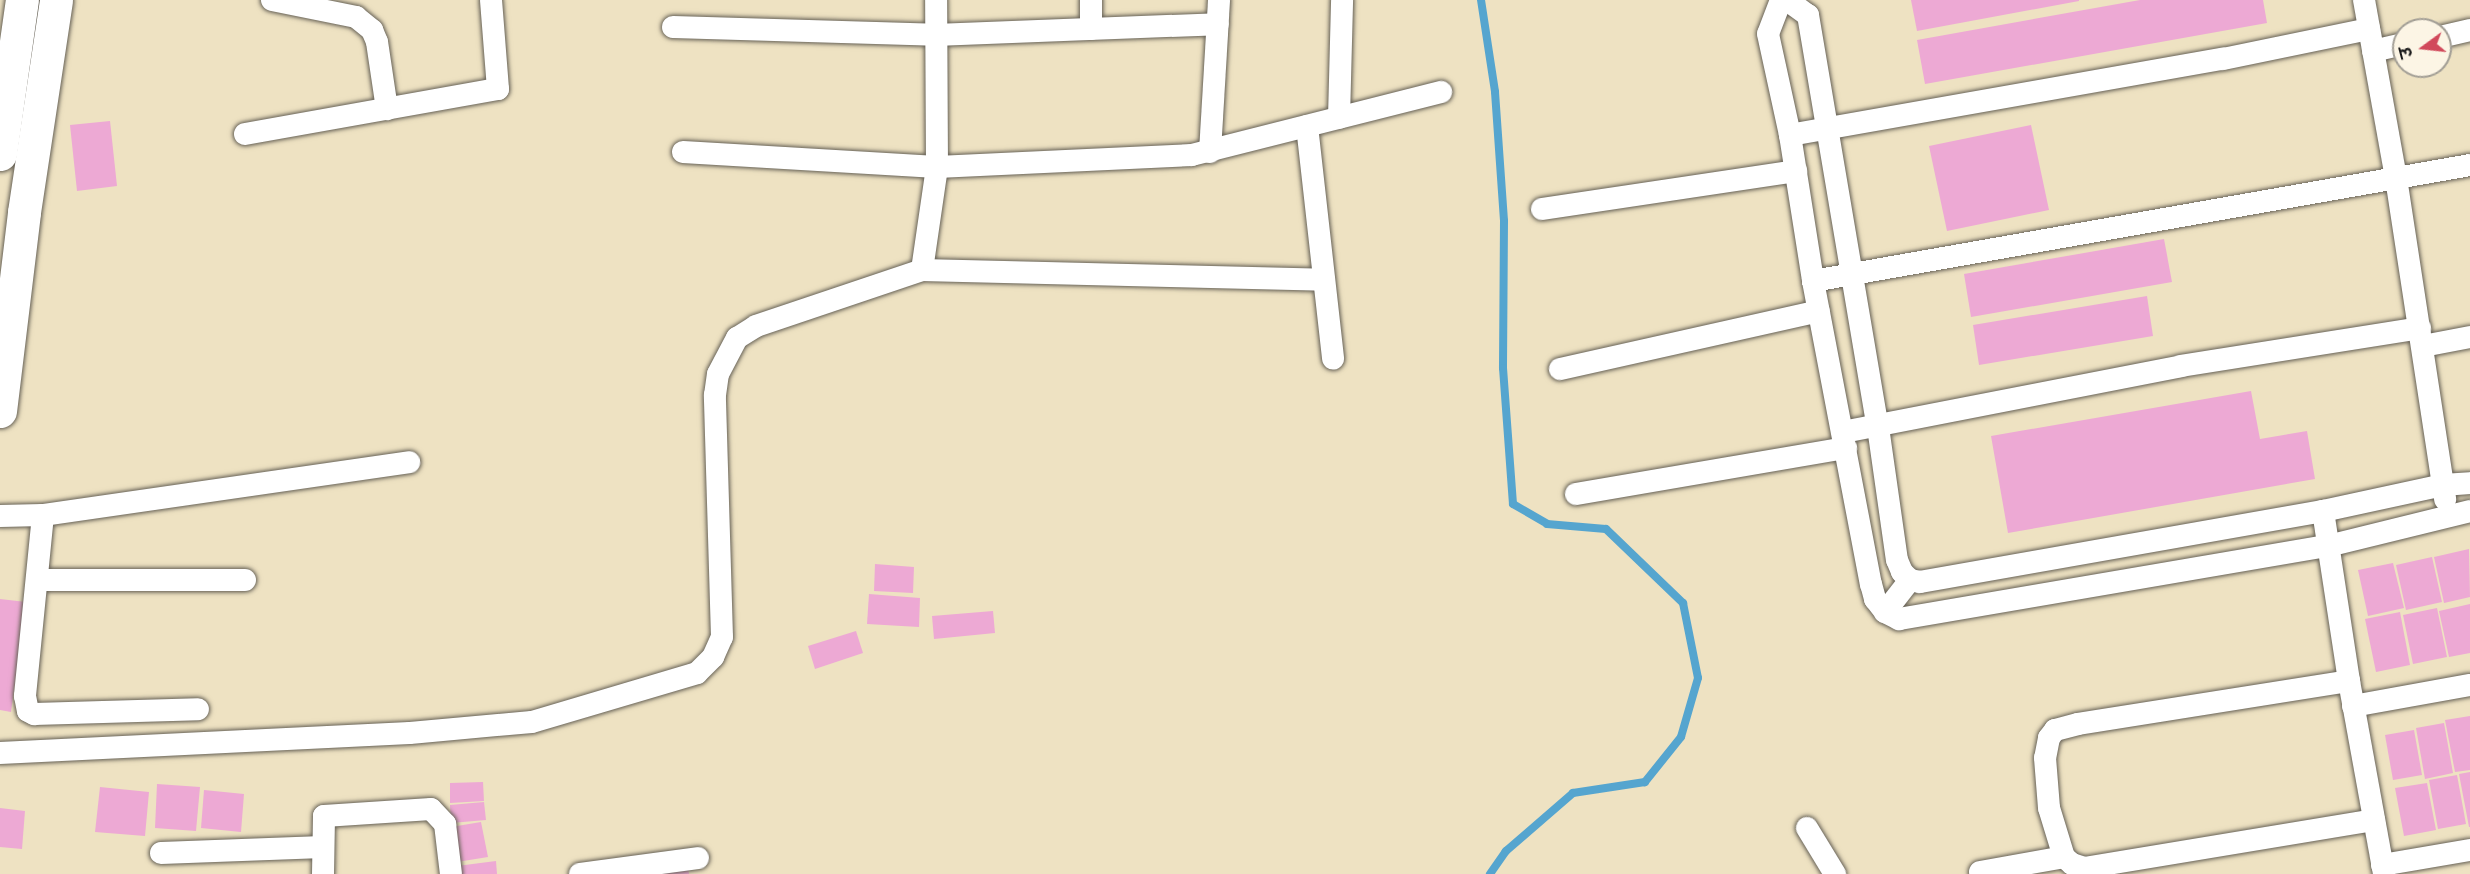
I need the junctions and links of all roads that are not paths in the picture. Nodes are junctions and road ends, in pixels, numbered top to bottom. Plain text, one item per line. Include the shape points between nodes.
1 (22, 0) edge
2 (56, 0) edge
3 (273, 0) edge
4 (491, 0) edge
5 (936, 0) edge
6 (1091, 0) edge
7 (1219, 0) edge
8 (1342, 0) edge
9 (1781, 0) edge
10 (1787, 0) edge
11 (2364, 0) edge
12 (1218, 24) junction
13 (674, 27) dead end
14 (1091, 29) junction
15 (2470, 30) edge
16 (935, 34) junction
17 (2452, 34) edge
18 (2371, 40) junction
19 (2392, 43) edge
20 (1441, 92) dead end
21 (387, 109) junction
22 (1339, 118) junction
23 (1307, 126) junction
24 (1829, 128) junction
25 (245, 134) dead end
26 (1790, 135) junction
27 (683, 152) dead end
28 (1210, 152) junction
29 (0, 154) edge
30 (2470, 165) edge
31 (937, 167) junction
32 (1796, 171) junction
33 (2396, 178) junction
34 (1542, 209) dead end
35 (922, 270) junction
36 (1851, 274) junction
37 (1324, 280) junction
38 (1813, 281) junction
39 (1819, 311) junction
40 (2421, 337) junction
41 (2470, 337) edge
42 (1333, 359) dead end
43 (1560, 369) dead end
44 (0, 411) edge
45 (1878, 427) junction
46 (1845, 440) junction
47 (409, 462) dead end
48 (2470, 483) edge
49 (2443, 485) junction
50 (1576, 494) dead end
51 (2323, 511) junction
52 (2470, 511) edge
53 (43, 515) junction
54 (0, 516) edge
55 (2448, 518) junction
56 (2328, 546) junction
57 (37, 580) junction
58 (245, 580) dead end
59 (1910, 580) junction
60 (1886, 612) junction
61 (2349, 681) junction
62 (2470, 685) edge
63 (2353, 706) junction
64 (198, 709) dead end
65 (0, 753) edge
66 (2374, 820) junction
67 (1807, 828) dead end
68 (323, 848) junction
69 (2470, 850) edge
70 (161, 853) dead end
71 (698, 858) dead end
72 (2064, 858) junction
73 (2383, 869) edge
74 (1980, 872) dead end
75 (323, 874) edge
76 (451, 874) edge
77 (580, 874) edge
78 (1835, 874) edge

1 - 29 street
2 - 44 street via 24,212
3 - 21 street via 356,17 372,30
4 - 21 street via 498,90
5 - 16 street
6 - 14 street
7 - 12 street
8 - 22 street
9 - 26 street via 1768,34
10 - 24 street via 1808,15
11 - 18 street
12 - 14 street
12 - 28 street
13 - 16 street
14 - 16 street
15 - 17 street
16 - 31 street
18 - 19 street
18 - 24 street via 2223,59
18 - 33 street
20 - 22 street
21 - 25 street
22 - 23 street
23 - 28 street
23 - 37 street
24 - 26 street
24 - 36 street
26 - 32 street
27 - 31 street
28 - 31 street
30 - 33 street
31 - 35 street
32 - 34 street
32 - 38 street
33 - 36 street
33 - 40 street
35 - 37 street
35 - 65 street via 756,326 737,339 726,355 715,395 722,637 713,657 697,673 532,722 410,733
36 - 38 street
36 - 45 street
37 - 42 street
38 - 39 street
39 - 43 street
39 - 46 street
40 - 41 street
40 - 45 street via 2181,366
40 - 49 street
45 - 46 street
45 - 59 street via 1897,560
46 - 50 street
46 - 60 street via 1871,584 1875,599
47 - 53 street
48 - 49 street
49 - 51 street
49 - 55 street
51 - 56 street
51 - 59 street via 1920,582
52 - 55 street
53 - 54 street
53 - 57 street
55 - 56 street
56 - 60 street via 1899,619
56 - 61 street
57 - 58 street
57 - 64 street via 26,696 28,711 34,714
59 - 60 street
61 - 63 street
61 - 72 street via 2055,730 2049,738 2046,768 2049,808
62 - 63 street
63 - 66 street
66 - 72 street via 2084,868
66 - 73 street
67 - 78 street
68 - 70 street
68 - 75 street
68 - 76 street via 324,816 431,809 445,824
69 - 73 street
71 - 77 street
72 - 74 street

